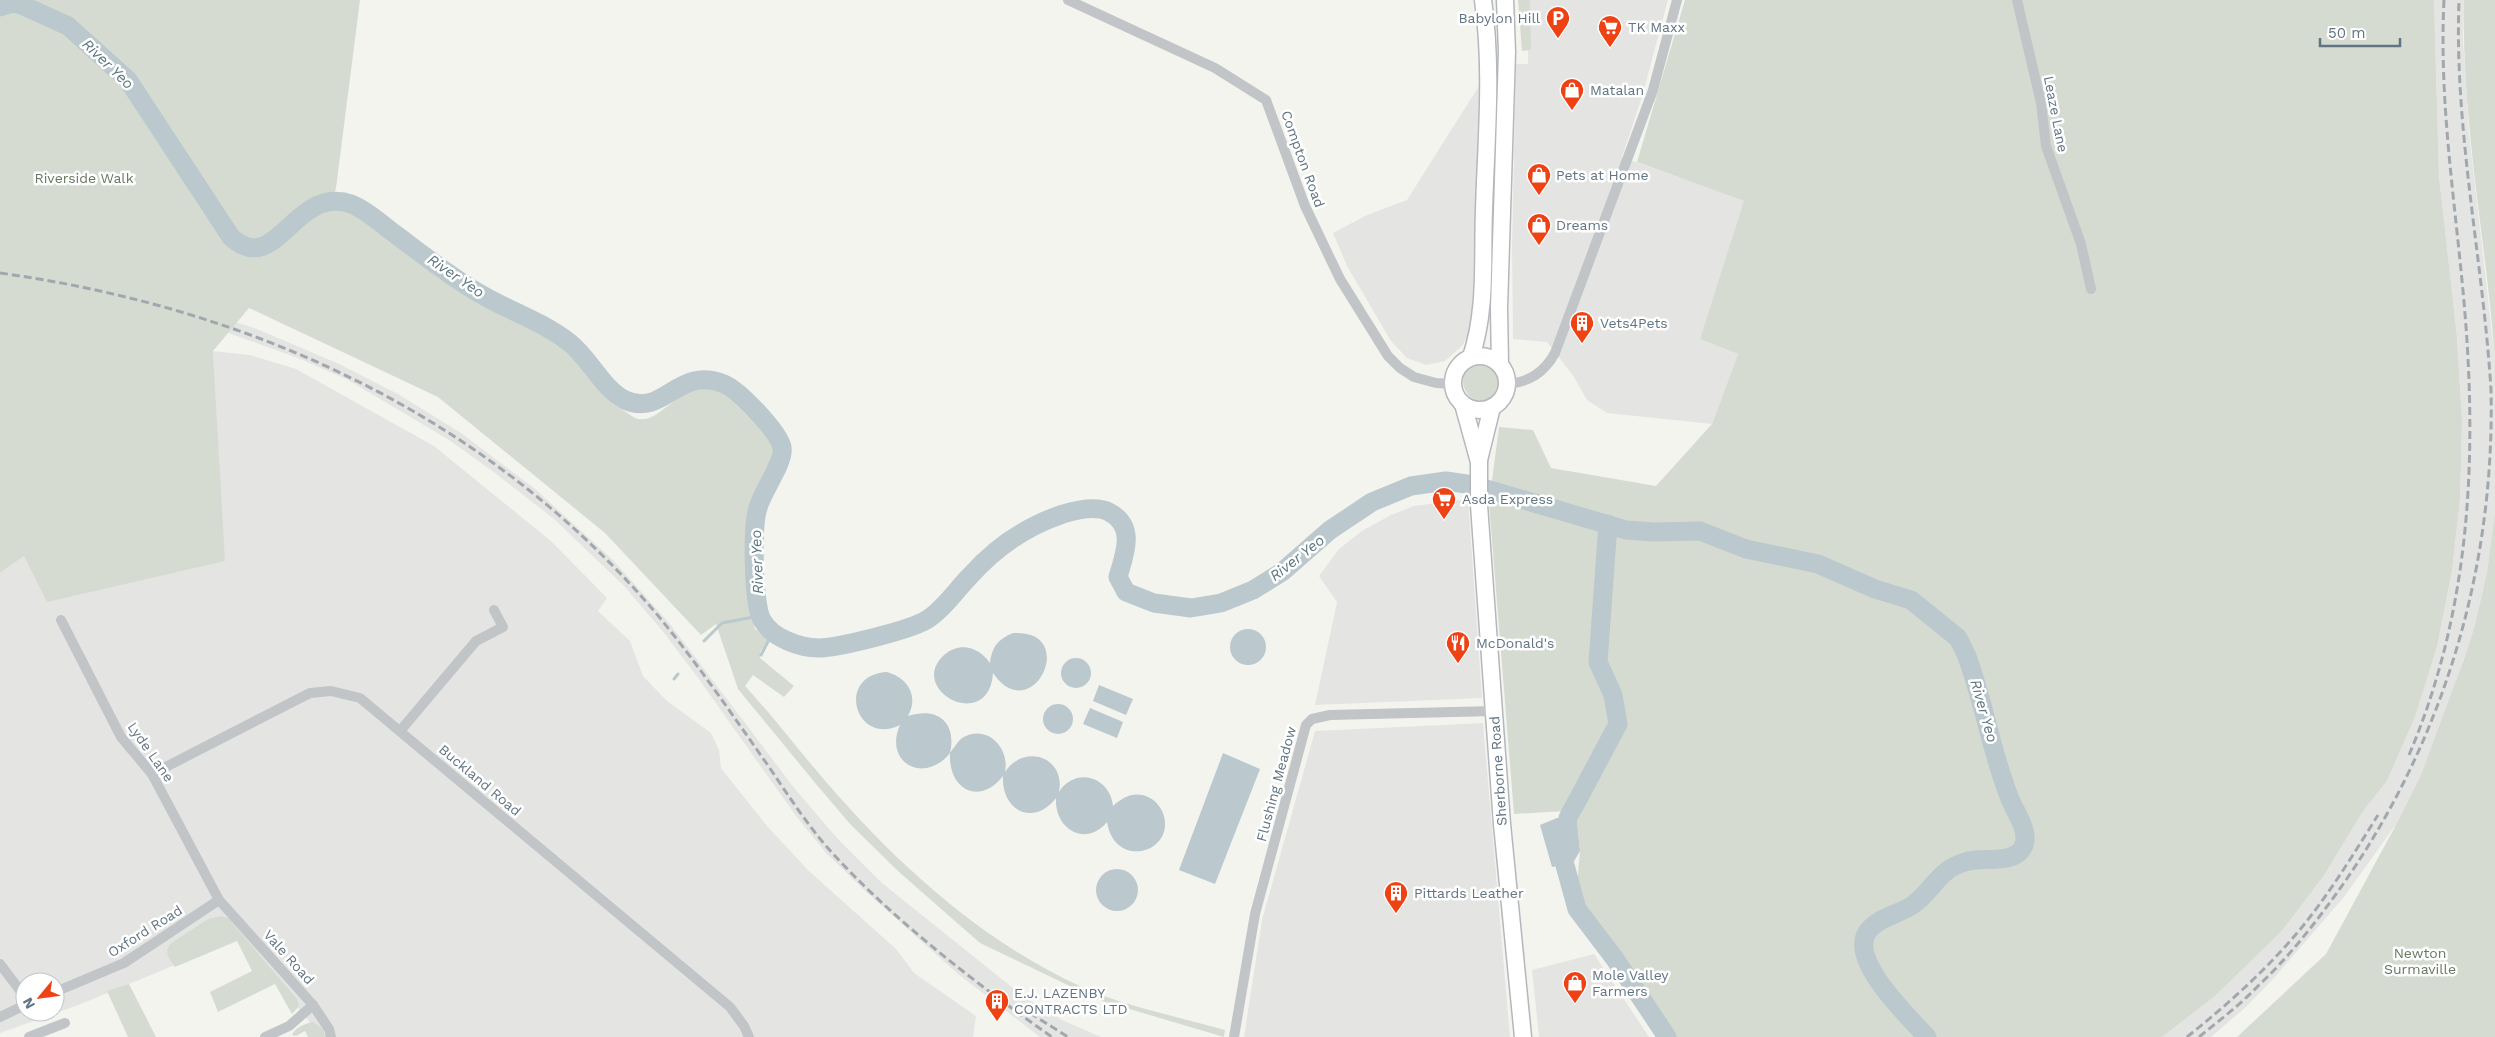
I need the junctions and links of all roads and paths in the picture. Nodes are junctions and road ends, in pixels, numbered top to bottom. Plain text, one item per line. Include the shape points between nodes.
1 (1068, 0) edge
2 (1483, 0) edge
3 (1505, 0) edge
4 (1677, 0) edge
5 (2017, 0) edge
6 (1487, 118) junction
7 (1505, 119) junction
8 (2091, 289) dead end
9 (1471, 357) junction
10 (1500, 364) junction
11 (1452, 384) junction
12 (1507, 384) junction
13 (1463, 404) junction
14 (1492, 408) junction
15 (1478, 462) junction
16 (494, 610) dead end
17 (61, 620) dead end
18 (1494, 711) junction
19 (400, 731) junction
20 (152, 774) junction
21 (219, 900) junction
22 (0, 964) edge
23 (15, 984) edge
24 (65, 988) edge
25 (313, 1005) junction
26 (15, 1010) edge
27 (0, 1017) edge
28 (65, 1022) dead end
29 (29, 1037) edge
30 (265, 1037) edge
31 (331, 1037) edge
32 (749, 1037) edge
33 (1234, 1037) edge
34 (1523, 1037) edge

1 - 11 street, Compton Road via 1216,68 1266,100 1305,206 1340,279 1388,356 1414,376
2 - 6 main road via 1488,48
3 - 7 main road
4 - 12 street via 1653,90 1555,353 1550,364 1533,378
5 - 8 street, Leaze Lane via 2041,103 2046,146 2081,244
6 - 7 main road
6 - 9 main road via 1483,291 1479,332
7 - 10 main road via 1498,308
9 - 10 main road via 1486,356
9 - 11 main road via 1457,368
10 - 12 main road
11 - 13 main road
12 - 14 main road via 1503,398
13 - 14 main road via 1477,410
13 - 15 main road
14 - 15 main road
15 - 18 main road, Sherborne Road
16 - 19 street via 503,627 476,641
17 - 20 street, Lyde Lane via 121,737
18 - 33 street, Flushing Meadow via 1330,715 1312,719 1306,724 1255,914
18 - 34 main road, Sherborne Road
19 - 20 street, Buckland Road via 360,698 331,691 310,693
19 - 32 street, Buckland Road via 730,1007
20 - 21 street, Lyde Lane
21 - 24 street, Oxford Road via 124,963
21 - 25 street, Vale Road
22 - 23 street
25 - 30 street via 288,1026
25 - 31 street, Vale Road
26 - 27 street
28 - 29 street

